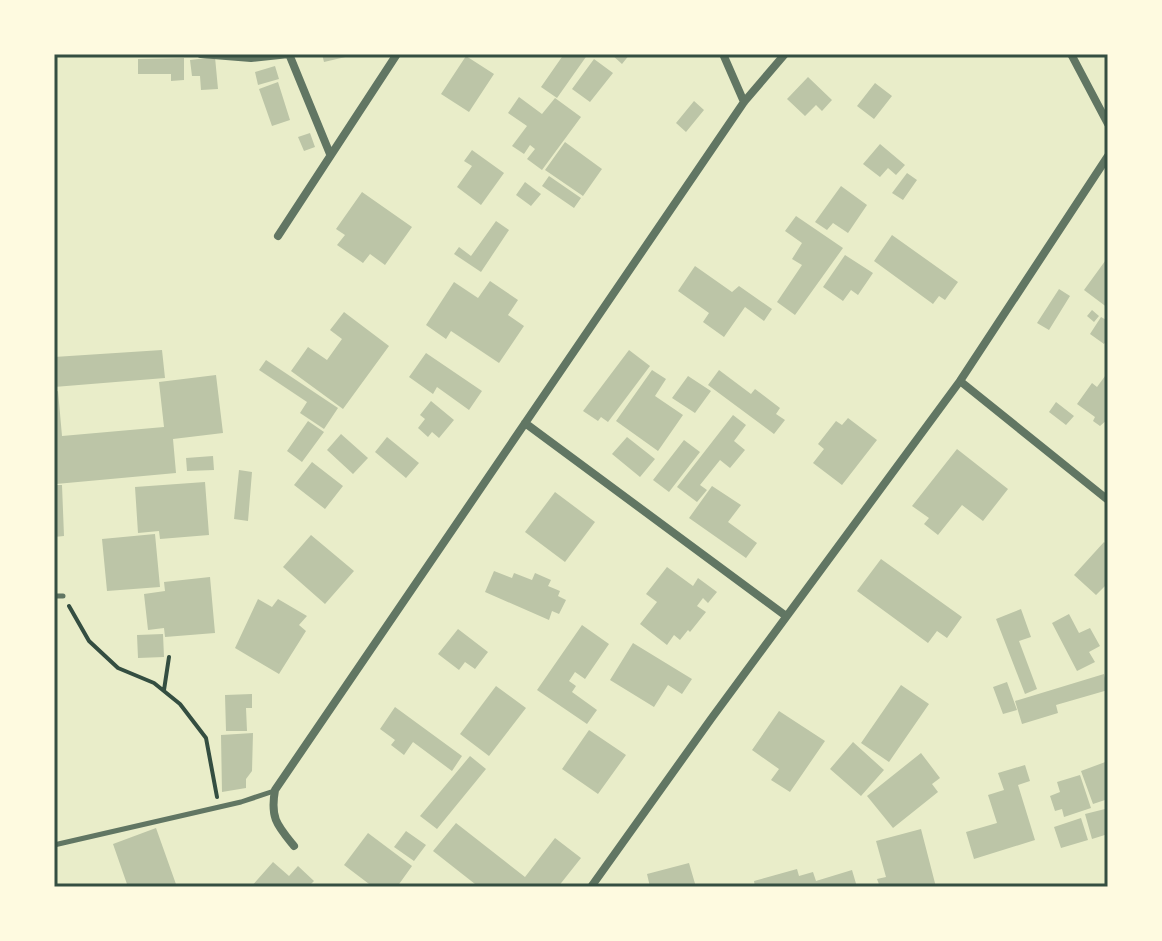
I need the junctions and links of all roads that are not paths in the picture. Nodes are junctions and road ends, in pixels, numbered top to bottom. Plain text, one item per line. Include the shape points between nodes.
1 (201, 54) edge
2 (289, 54) edge
3 (397, 54) edge
4 (723, 54) edge
5 (785, 54) edge
6 (1071, 54) edge
7 (744, 102) junction
8 (1108, 124) edge
9 (330, 154) junction
10 (1108, 156) edge
11 (278, 236) dead end
12 (960, 381) junction
13 (525, 423) junction
14 (1108, 500) edge
15 (54, 596) edge
16 (63, 596) road end
17 (786, 616) junction
18 (275, 790) junction
19 (54, 845) edge
20 (294, 846) dead end
21 (591, 887) edge

1 - 2 street
2 - 9 street
3 - 9 street
4 - 7 street
5 - 7 street
6 - 8 street
7 - 13 street
9 - 11 street
10 - 12 street
12 - 14 street
12 - 17 street
13 - 17 street
13 - 18 street
15 - 16 lane
17 - 21 street
18 - 19 lane
18 - 20 street via 272,808 277,825

